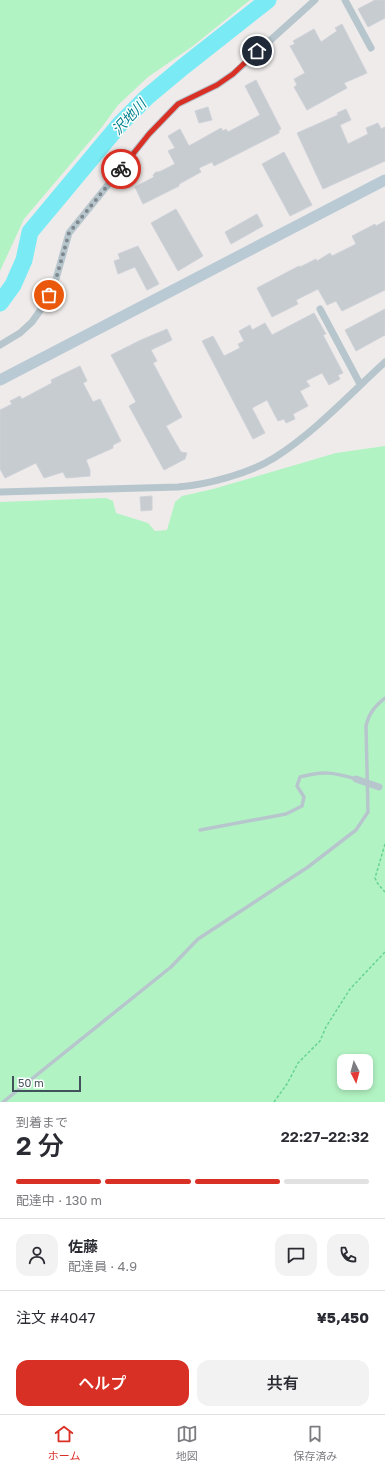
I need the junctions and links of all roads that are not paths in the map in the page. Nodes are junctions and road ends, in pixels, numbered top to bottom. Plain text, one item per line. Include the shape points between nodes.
1 (315, 0) edge
2 (345, 0) edge
3 (371, 48) dead end
4 (385, 180) edge
5 (320, 309) dead end
6 (0, 345) edge
7 (385, 362) edge
8 (0, 380) edge
9 (360, 384) junction
10 (0, 492) edge
11 (385, 698) edge
12 (356, 779) joint
13 (380, 787) dead end
14 (200, 830) dead end
15 (3, 1102) edge

1 - 6 street via 233,74 178,104 149,134 69,233 54,286 32,322
2 - 3 street
4 - 8 street
5 - 9 street
7 - 9 street
9 - 10 street via 273,459 229,477 194,486
11 - 15 lane via 368,716 368,812 356,830 308,867 198,938 171,967
12 - 13 street, bridge
12 - 14 lane via 319,772 300,777 297,786 304,797 302,806 286,814

